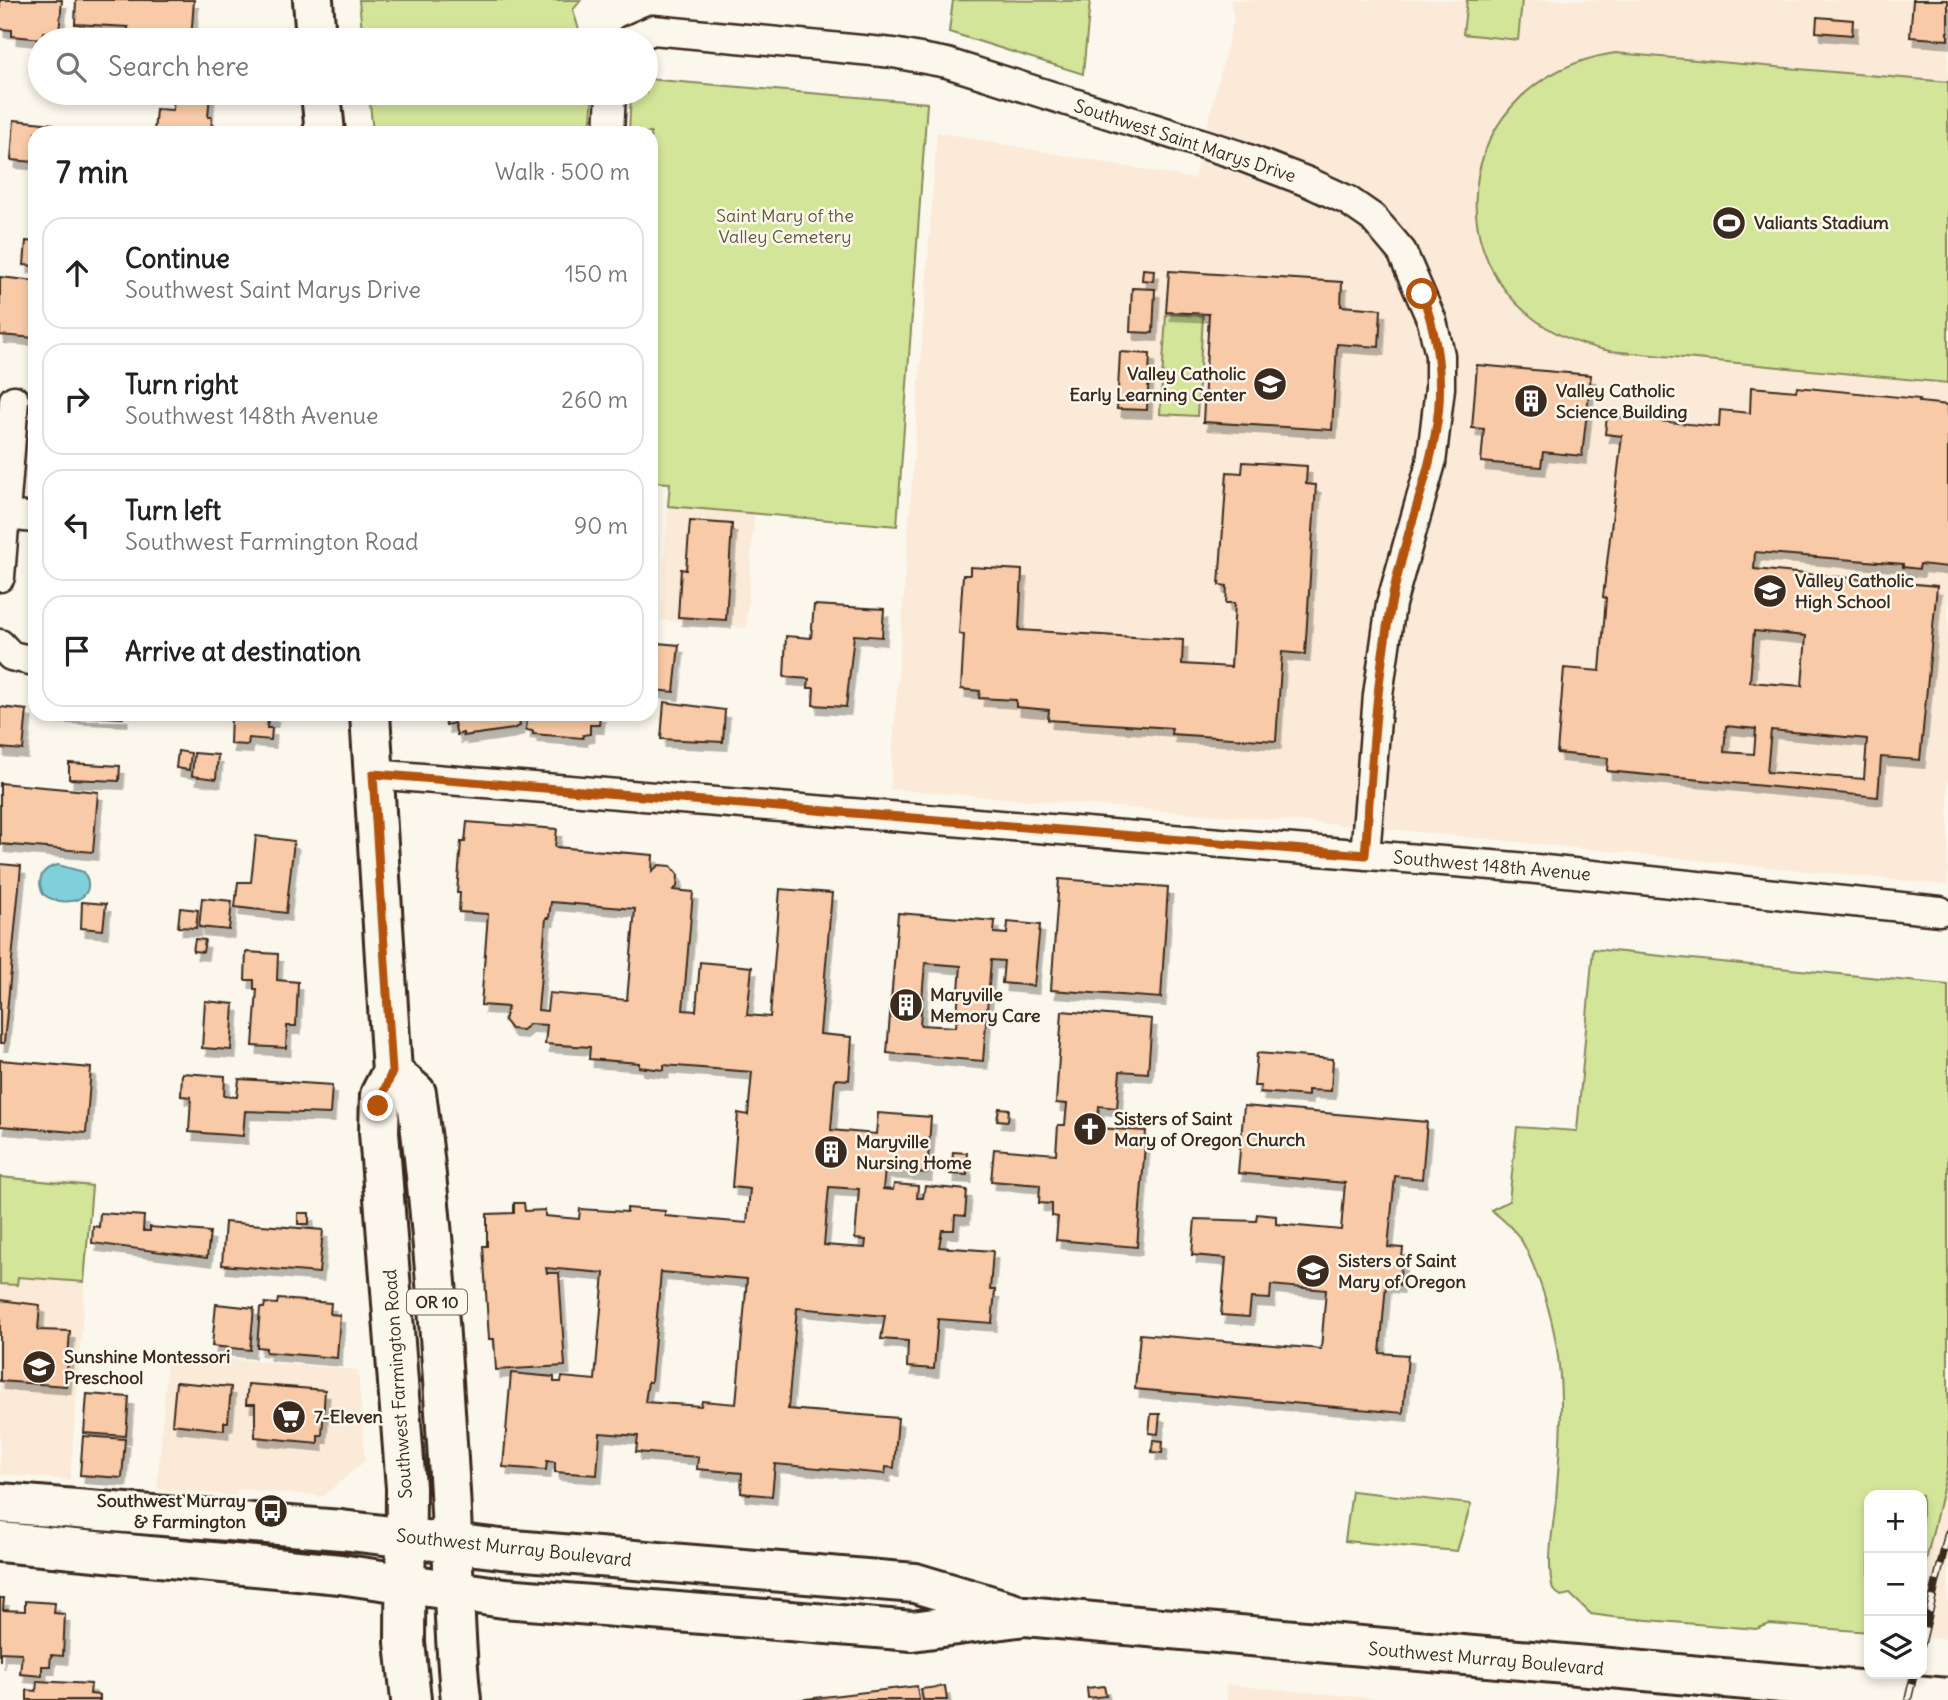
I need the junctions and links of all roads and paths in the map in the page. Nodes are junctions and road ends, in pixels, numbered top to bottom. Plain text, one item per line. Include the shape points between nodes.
1 (313, 0) edge
2 (315, 28) edge
3 (658, 30) edge
4 (322, 105) edge
5 (610, 105) edge
6 (324, 126) edge
7 (609, 126) edge
8 (16, 400) edge
9 (6, 515) junction
10 (28, 517) edge
11 (0, 576) edge
12 (0, 644) edge
13 (28, 660) edge
14 (370, 721) edge
15 (373, 774) junction
16 (1365, 855) junction
17 (1945, 913) edge
18 (392, 1072) junction
19 (0, 1503) edge
20 (406, 1538) junction
21 (0, 1542) edge
22 (452, 1544) junction
23 (405, 1584) junction
24 (454, 1591) junction
25 (1024, 1616) junction
26 (1948, 1698) edge
27 (411, 1700) edge
28 (461, 1700) edge

1 - 2 main road
3 - 16 street, Southwest Saint Marys Drive via 893,53 947,63 1235,154 1347,200 1373,218 1402,252 1422,294 1438,344 1440,387 1431,463 1391,604 1378,695
4 - 6 main road
5 - 7 street
8 - 9 street
9 - 10 street
9 - 11 street
12 - 13 street via 11,656
14 - 15 main road, Southwest Farmington Road / OR 10
15 - 16 street, Southwest 148th Avenue
15 - 18 main road, Southwest Farmington Road / OR 10
16 - 17 street, Southwest 148th Avenue
18 - 20 main road, Southwest Farmington Road / OR 10 via 378,1106
18 - 22 main road, OR 10 via 416,1093 426,1167
19 - 20 main road, Southwest Murray Boulevard
20 - 22 main road, Southwest Murray Boulevard
20 - 23 main road, Southwest Farmington Road / OR 10
21 - 23 main road, Southwest Murray Boulevard
22 - 24 main road, OR 10
22 - 25 main road, Southwest Murray Boulevard via 915,1583
23 - 24 main road, Southwest Murray Boulevard
23 - 27 main road, Southwest Farmington Road / OR 10
24 - 25 main road, Southwest Murray Boulevard via 912,1631
24 - 28 main road, OR 10
25 - 26 main road, Southwest Murray Boulevard

